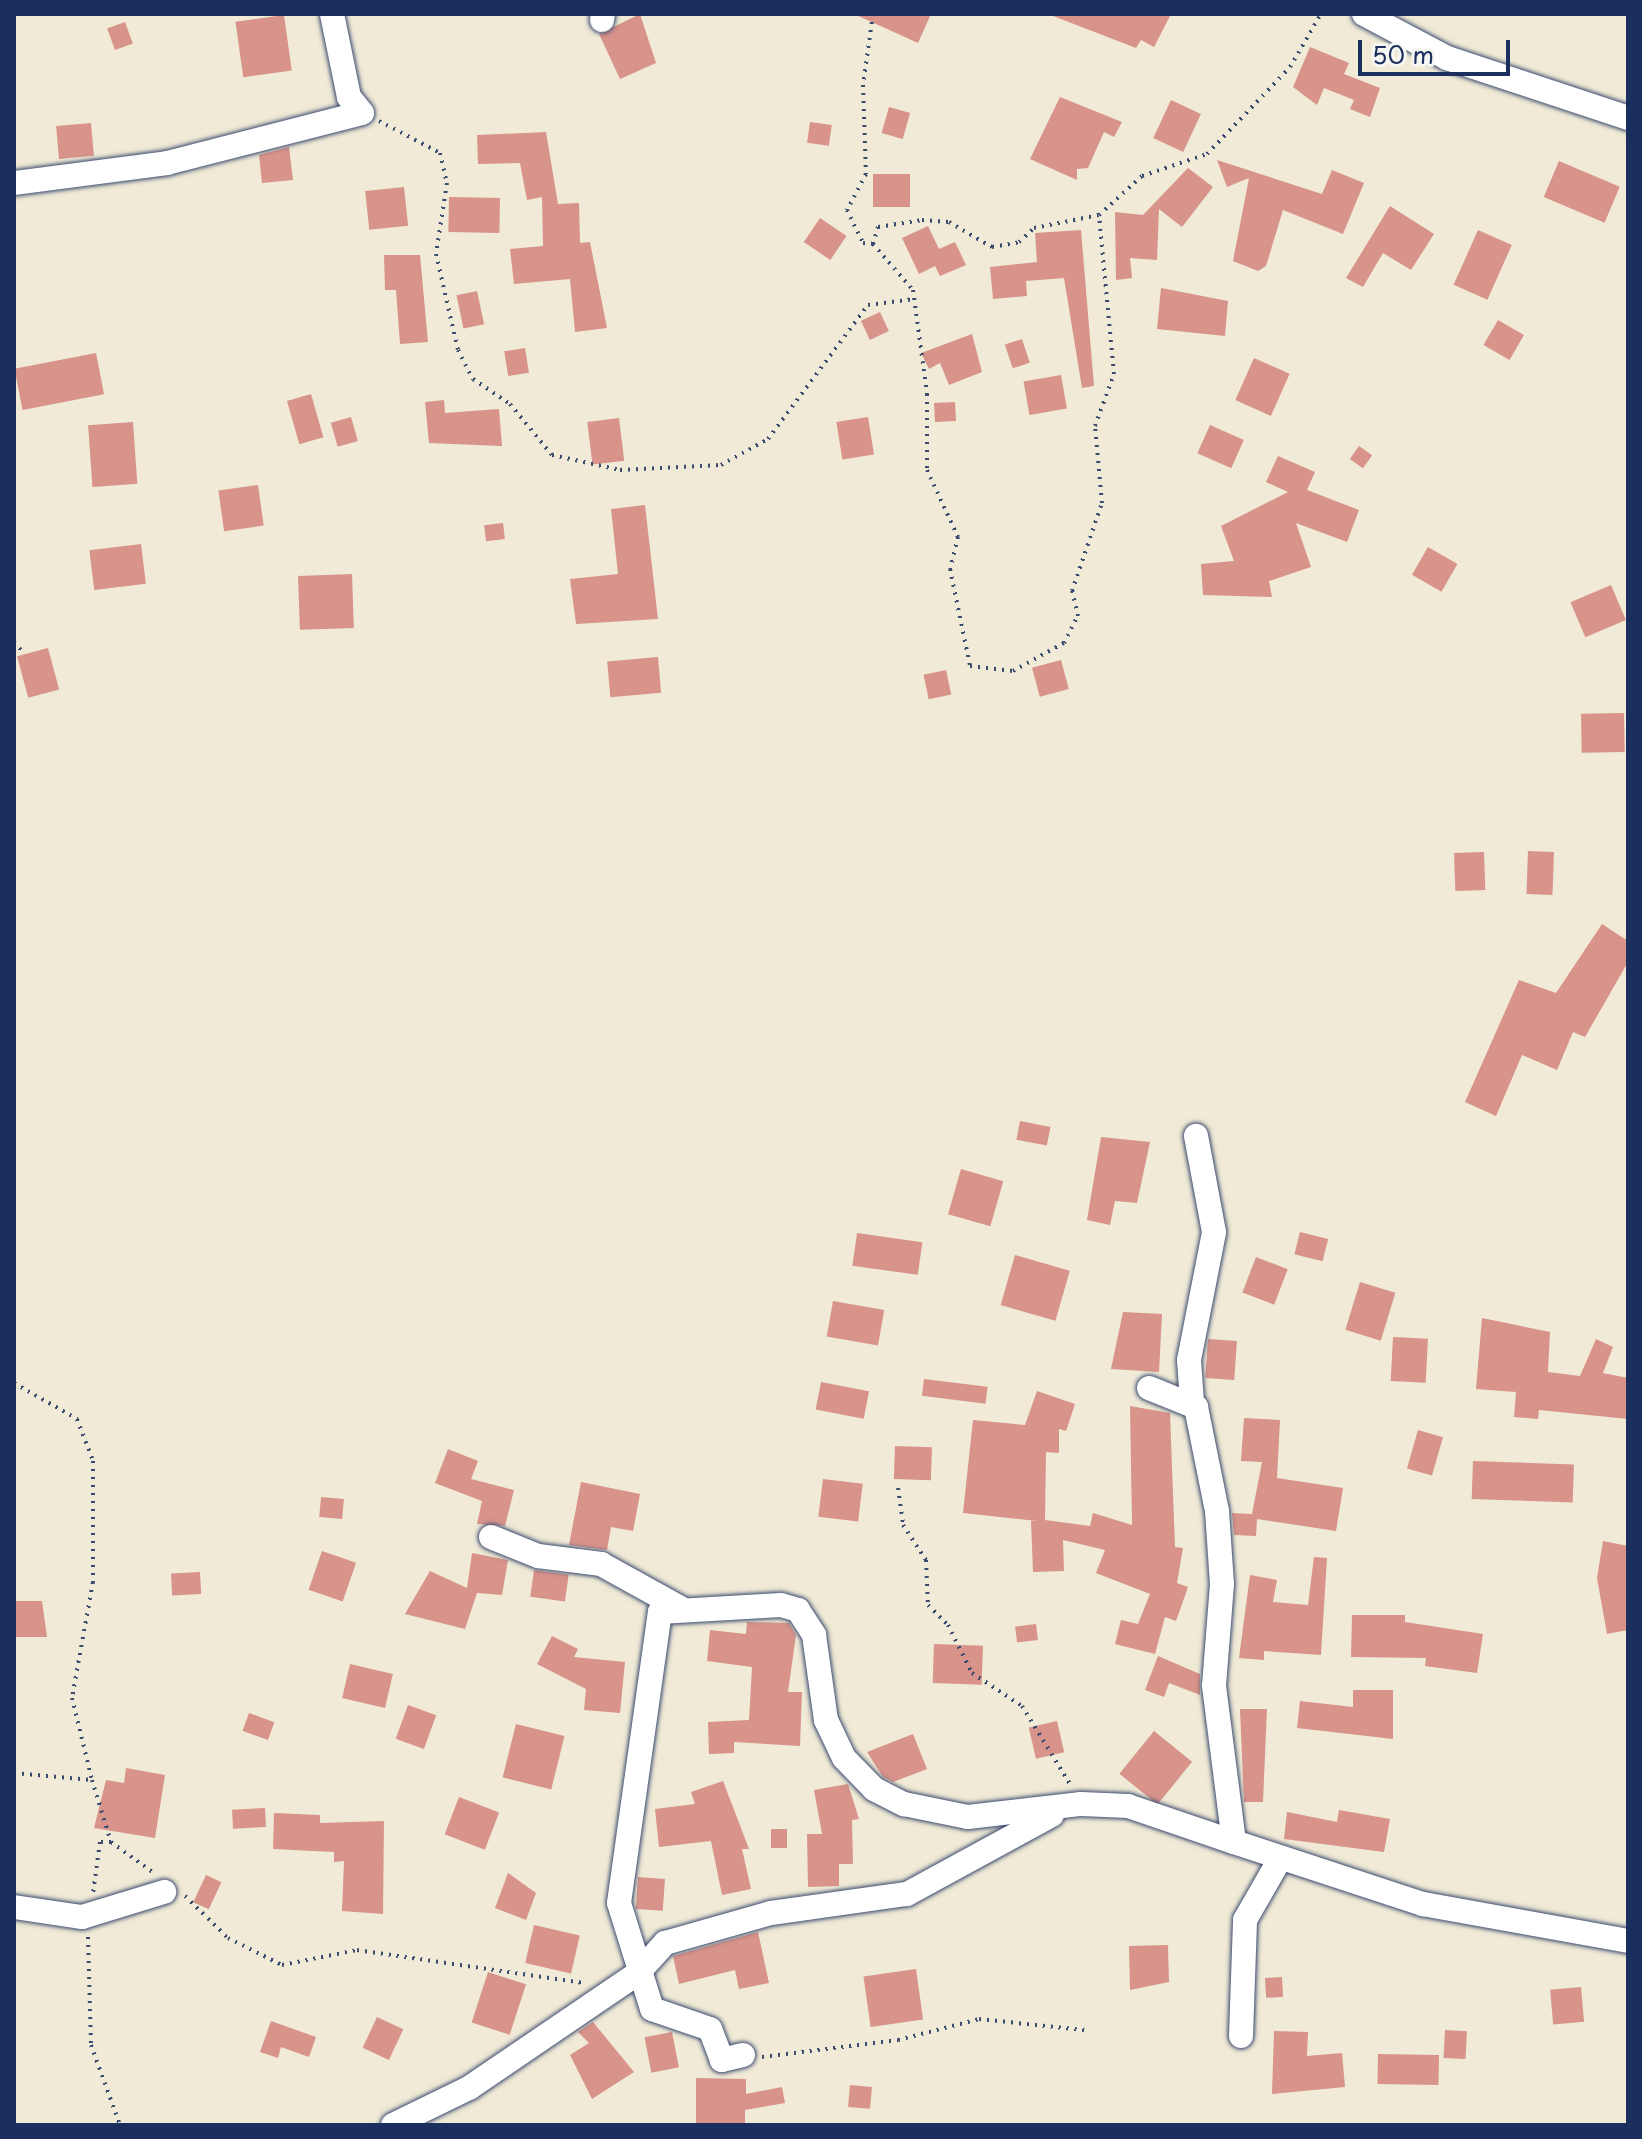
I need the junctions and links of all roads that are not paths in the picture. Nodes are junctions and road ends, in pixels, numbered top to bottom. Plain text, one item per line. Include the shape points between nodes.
1 (332, 14) edge
2 (1364, 14) edge
3 (1628, 118) edge
4 (14, 183) edge
5 (1196, 1136) dead end
6 (1149, 1388) dead end
7 (1192, 1402) junction
8 (491, 1537) dead end
9 (684, 1610) junction
10 (1071, 1807) junction
11 (1234, 1842) junction
12 (1280, 1859) junction
13 (168, 1887) road end
14 (14, 1907) edge
15 (1628, 1941) edge
16 (632, 1978) junction
17 (1241, 2036) dead end
18 (733, 2058) road end
19 (393, 2125) edge

1 - 4 street via 349,97 362,113 167,163
2 - 3 street via 1461,63
5 - 7 street via 1214,1232 1189,1360
6 - 7 street
7 - 11 street via 1219,1523 1214,1686
8 - 9 street via 538,1556 601,1564
9 - 10 street via 798,1610 814,1635 826,1720 844,1758 888,1797 968,1817
9 - 16 street via 660,1612 619,1903
10 - 11 street via 1128,1806
10 - 16 street via 907,1894 771,1913 665,1943
11 - 12 street
12 - 15 street via 1423,1904
12 - 17 street via 1245,1920
13 - 14 street via 82,1917
16 - 18 street via 652,2009 710,2029
16 - 19 street via 469,2088

